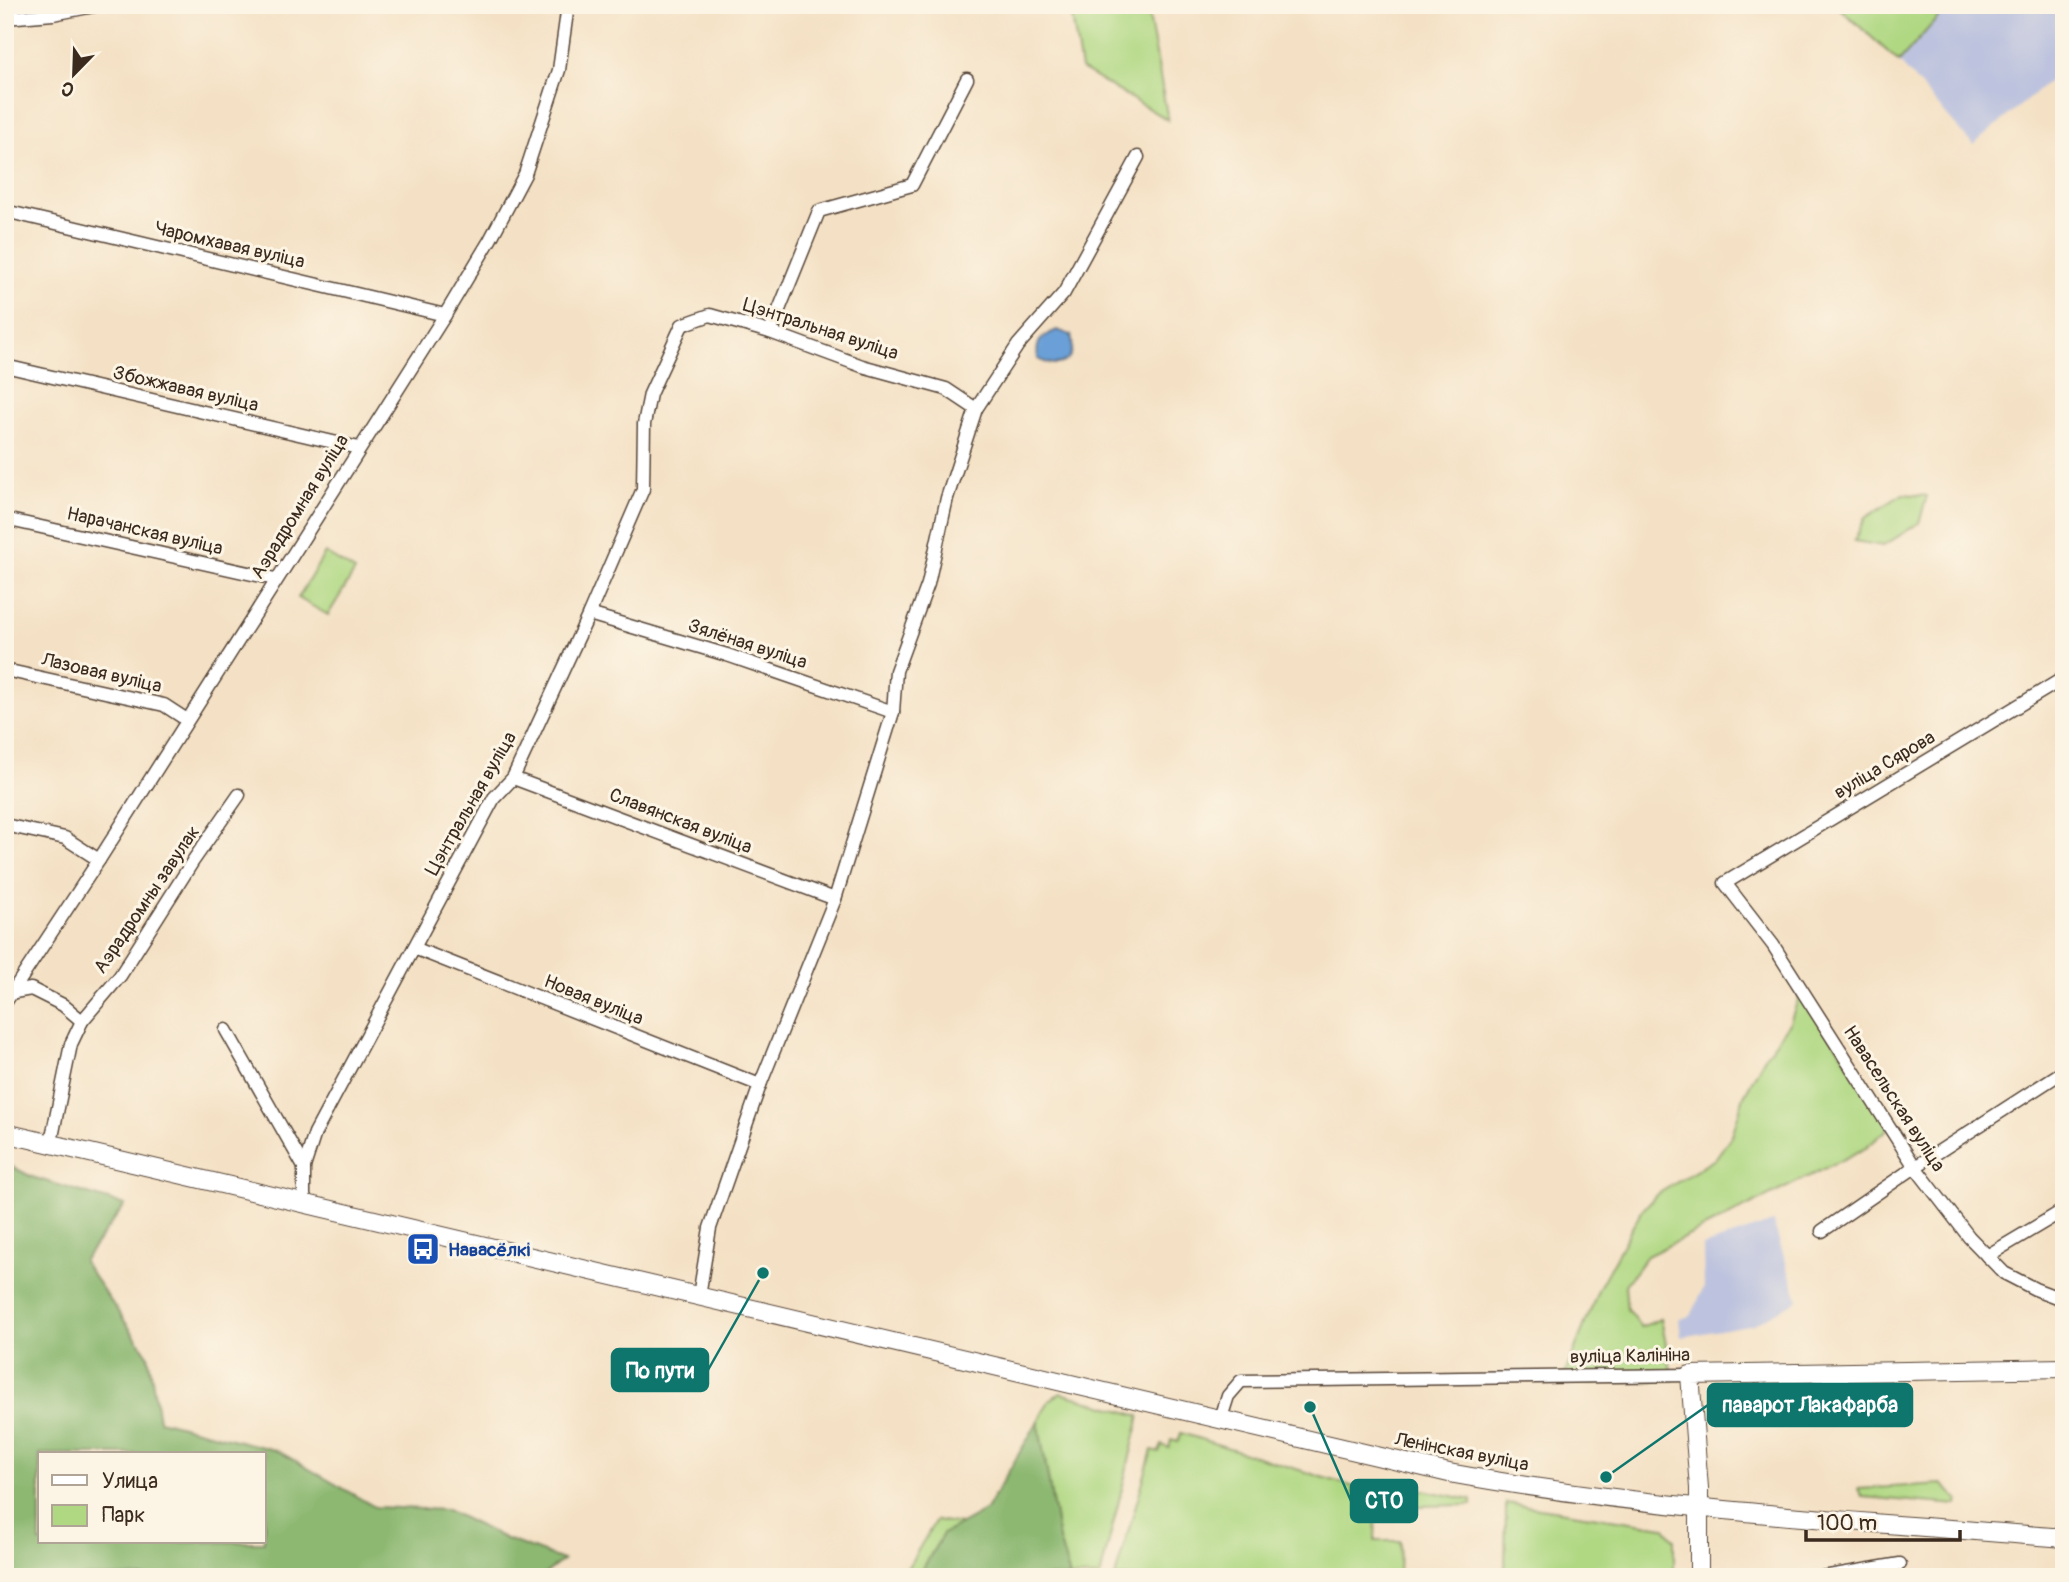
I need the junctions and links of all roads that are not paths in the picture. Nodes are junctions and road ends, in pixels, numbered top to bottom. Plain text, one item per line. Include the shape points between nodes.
1 (99, 5) edge
2 (568, 5) edge
3 (5, 18) edge
4 (967, 79) dead end
5 (1138, 157) dead end
6 (5, 211) edge
7 (445, 315) junction
8 (770, 332) junction
9 (5, 366) edge
10 (976, 408) junction
11 (359, 448) junction
12 (5, 519) edge
13 (275, 579) junction
14 (589, 614) junction
15 (5, 670) edge
16 (2064, 678) edge
17 (892, 712) junction
18 (187, 720) junction
19 (513, 778) junction
20 (240, 796) dead end
21 (5, 825) edge
22 (99, 860) junction
23 (1725, 883) joint
24 (835, 899) junction
25 (414, 948) junction
26 (7, 996) edge
27 (82, 1021) junction
28 (226, 1030) dead end
29 (2064, 1071) edge
30 (760, 1085) junction
31 (5, 1133) edge
32 (51, 1142) junction
33 (304, 1167) junction
34 (1915, 1167) junction
35 (304, 1202) junction
36 (2064, 1210) edge
37 (1822, 1231) dead end
38 (1987, 1256) junction
39 (699, 1296) junction
40 (2064, 1300) edge
41 (2064, 1368) edge
42 (1690, 1375) junction
43 (1221, 1418) junction
44 (1699, 1508) junction
45 (2064, 1538) edge
46 (1900, 1563) dead end
47 (1699, 1577) edge
48 (1823, 1577) edge

1 - 3 street
2 - 7 street, Аэрадромная вуліца via 559,70 525,174
4 - 8 street via 912,185 819,211
5 - 10 street via 1064,293 1018,345
6 - 7 street, Чаромхавая вуліца
7 - 11 street, Аэрадромная вуліца
8 - 10 street, Цэнтральная вуліца via 862,366 946,389
8 - 14 street, Цэнтральная вуліца via 710,315 681,325 650,394 644,424 643,489
9 - 11 street, Збожжавая вуліца
10 - 17 street via 947,498 928,584 896,671
11 - 13 street, Аэрадромная вуліца
12 - 13 street, Нарачанская вуліца
13 - 18 street, Аэрадромная вуліца
14 - 17 street, Зялёная вуліца
14 - 19 street, Цэнтральная вуліца
15 - 18 street, Лазовая вуліца via 164,705
16 - 23 street, вуліца Сярова
17 - 24 street
18 - 22 street, Аэрадромная вуліца
19 - 24 street, Славянская вуліца
19 - 25 street, Цэнтральная вуліца via 494,798
20 - 27 street, Аэрадромны завулак via 120,976
21 - 22 street via 65,838
22 - 26 street, Аэрадромная вуліца
23 - 34 street, Навасельская вуліца via 1773,945
24 - 30 street
25 - 30 street, Новая вуліца
25 - 33 street, Цэнтральная вуліца via 315,1133
26 - 27 street via 31,989
27 - 32 street, Аэрадромны завулак via 71,1044
28 - 33 street
29 - 34 street
30 - 39 street via 710,1228
31 - 32 main road
32 - 35 main road
33 - 35 street, Цэнтральная вуліца
34 - 37 street
34 - 38 street, Навасельская вуліца
35 - 39 main road
36 - 38 street
38 - 40 street, Навасельская вуліца via 2004,1273
39 - 43 main road, Ленінская вуліца
41 - 42 main road, вуліца Калініна
42 - 43 street, вуліца Калініна via 1241,1381 1228,1396
42 - 44 main road
43 - 44 main road, Ленінская вуліца via 1449,1473
44 - 45 main road, Ленінская вуліца
44 - 47 main road
46 - 48 street

